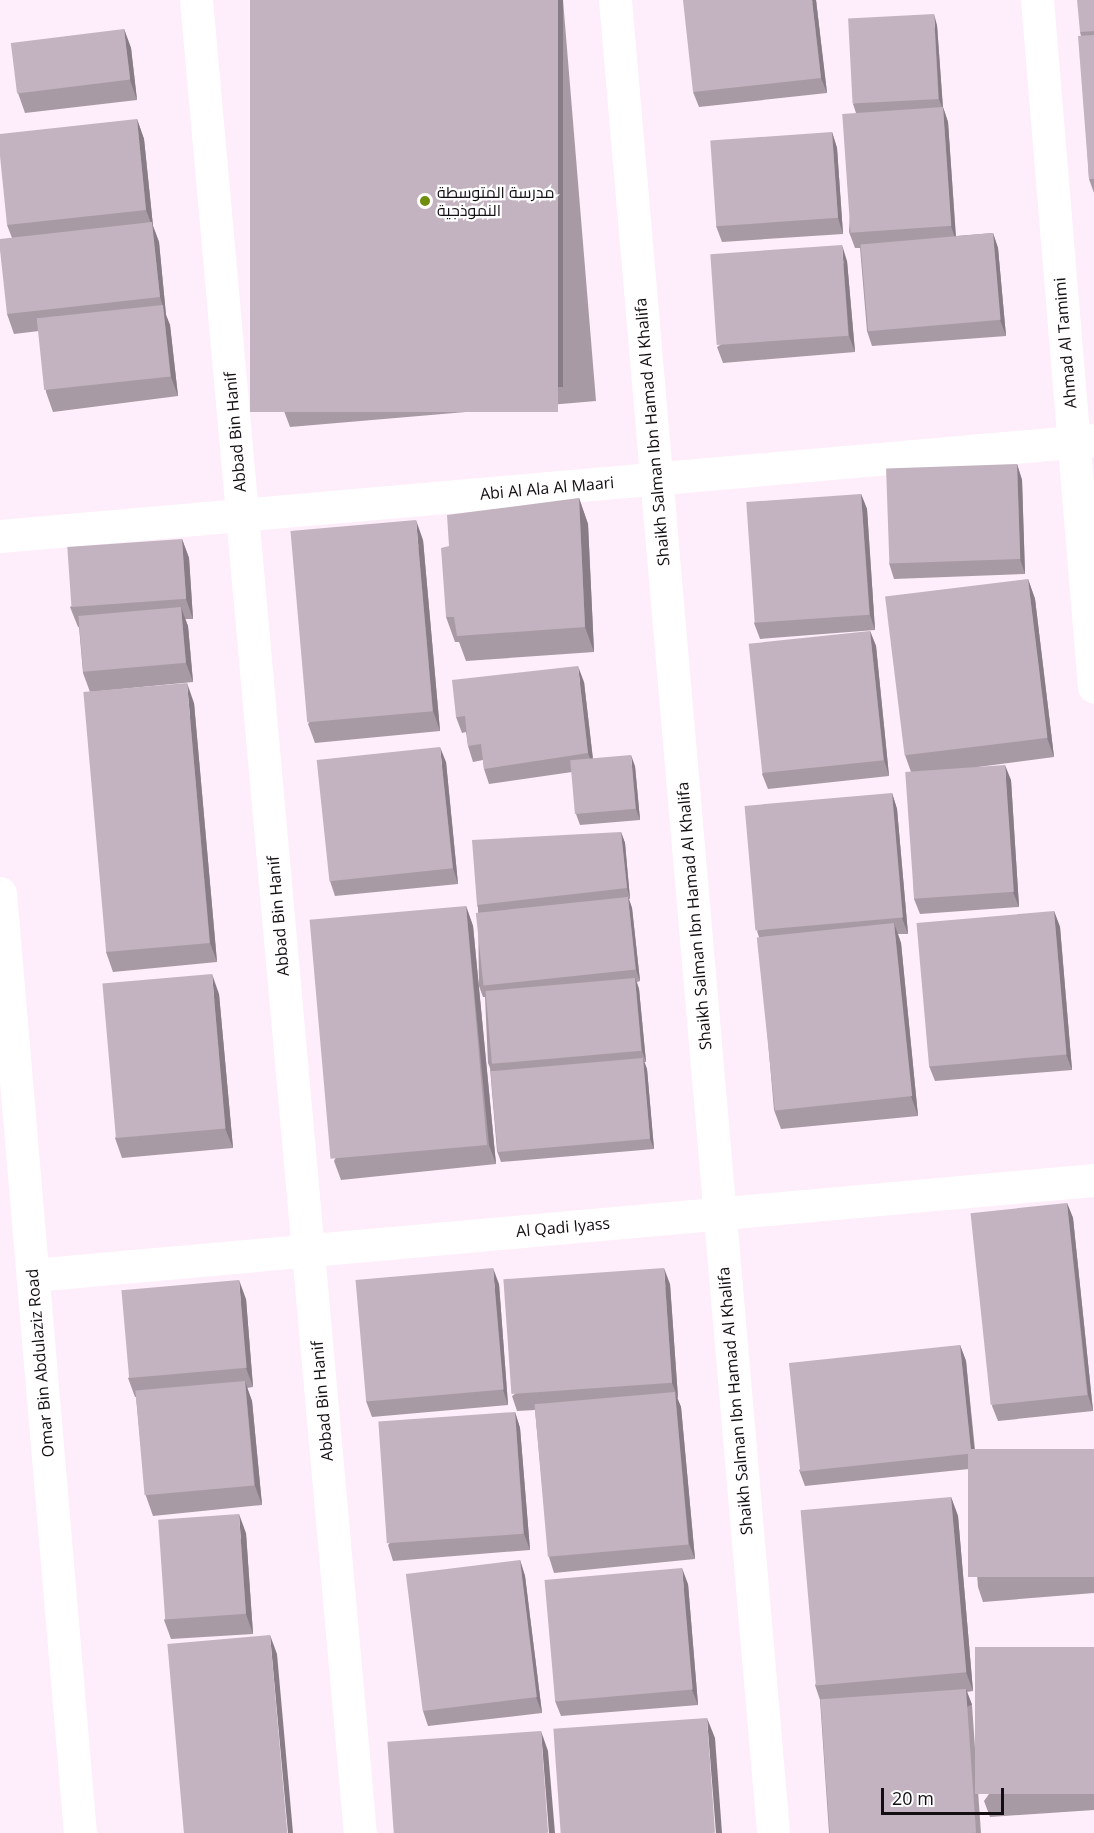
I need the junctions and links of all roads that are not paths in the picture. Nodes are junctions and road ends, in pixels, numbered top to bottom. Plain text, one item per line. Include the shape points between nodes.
1 (196, 0) edge
2 (615, 0) edge
3 (1037, 0) edge
4 (1084, 441) edge
5 (656, 478) junction
6 (243, 515) junction
7 (0, 536) edge
8 (1094, 687) edge
9 (0, 893) edge
10 (1094, 1180) edge
11 (719, 1214) junction
12 (308, 1250) junction
13 (33, 1275) junction
14 (80, 1833) edge
15 (360, 1833) edge
16 (773, 1833) edge

1 - 6 street, Abbad Bin Hanif
2 - 5 street, Shaikh Salman Ibn Hamad Al Khalifa
3 - 4 street, Ahmad Al Tamimi
4 - 5 street, Abi Al Ala Al Maari
4 - 8 street, Ahmad Al Tamimi
5 - 6 street, Abi Al Ala Al Maari
5 - 11 street, Shaikh Salman Ibn Hamad Al Khalifa
6 - 7 street, Abi Al Ala Al Maari
6 - 12 street, Abbad Bin Hanif
9 - 13 street, Omar Bin Abdulaziz Road
10 - 11 street, Al Qadi Iyass
11 - 12 street, Al Qadi Iyass
11 - 16 street, Shaikh Salman Ibn Hamad Al Khalifa
12 - 13 street, Al Qadi Iyass
12 - 15 street, Abbad Bin Hanif
13 - 14 street, Omar Bin Abdulaziz Road

